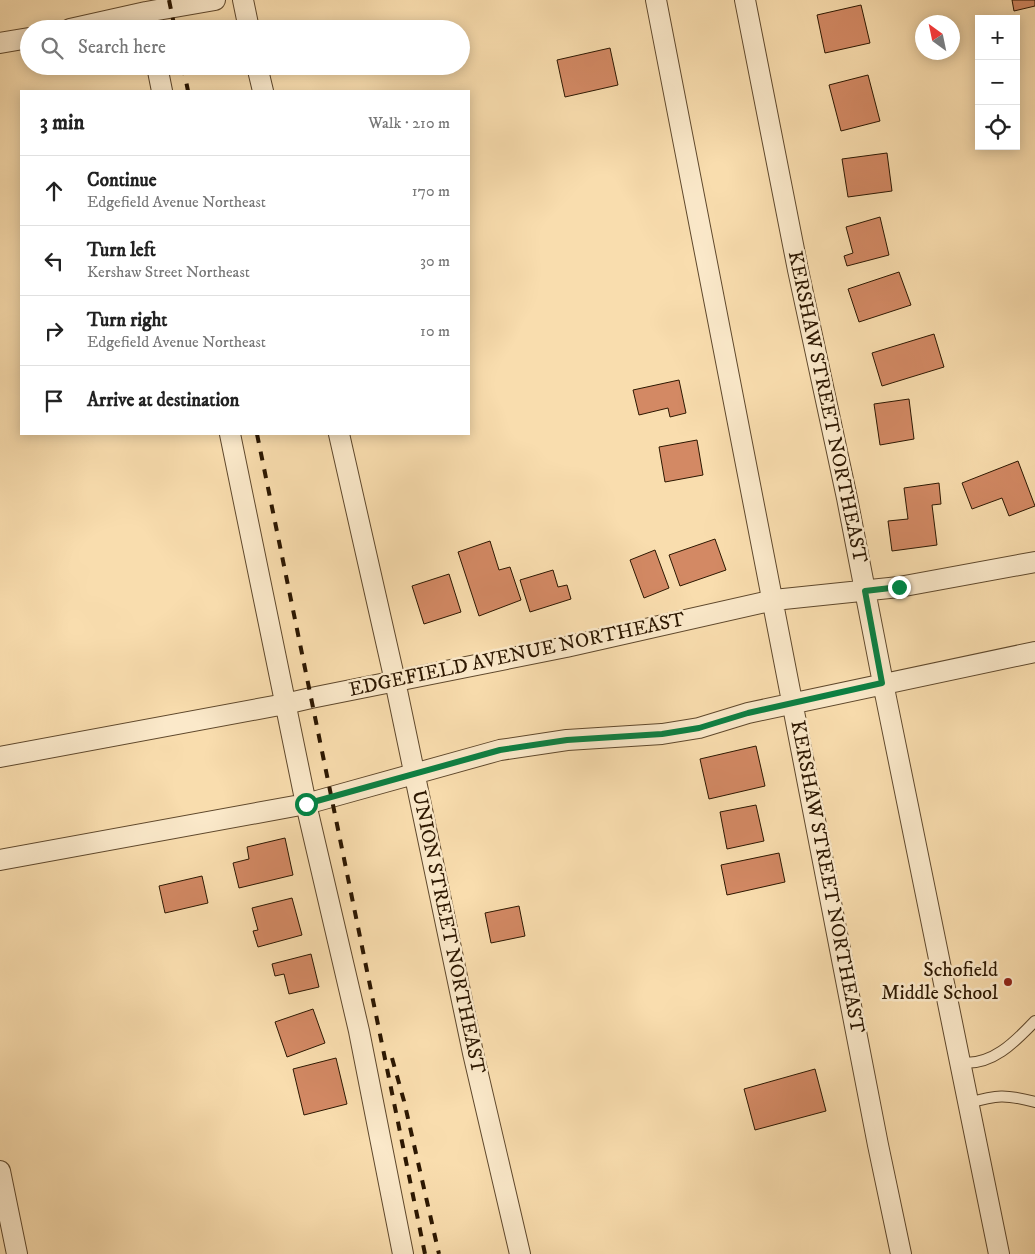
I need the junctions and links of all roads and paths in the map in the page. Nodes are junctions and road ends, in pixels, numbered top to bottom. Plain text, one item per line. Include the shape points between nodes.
1 (214, 0) edge
2 (243, 0) edge
3 (656, 0) edge
4 (745, 0) edge
5 (146, 14) edge
6 (116, 20) edge
7 (247, 20) edge
8 (20, 40) edge
9 (0, 44) edge
10 (158, 75) edge
11 (260, 75) edge
12 (162, 90) edge
13 (263, 90) edge
14 (230, 435) edge
15 (340, 435) edge
16 (1035, 562) edge
17 (865, 591) junction
18 (774, 600) junction
19 (1035, 652) edge
20 (395, 681) junction
21 (882, 683) junction
22 (794, 703) junction
23 (285, 704) junction
24 (0, 757) edge
25 (414, 774) junction
26 (306, 804) junction
27 (0, 860) edge
28 (1035, 1021) edge
29 (960, 1062) junction
30 (1035, 1102) edge
31 (968, 1103) junction
32 (0, 1171) edge
33 (17, 1254) edge
34 (403, 1254) edge
35 (520, 1254) edge
36 (902, 1254) edge
37 (999, 1254) edge

1 - 5 street
2 - 7 street
3 - 18 street, KERSHAW STREET NORTHEAST
4 - 17 street, KERSHAW STREET NORTHEAST
5 - 6 street
8 - 9 street
10 - 12 street
11 - 13 street
14 - 23 street
15 - 20 street, UNION STREET NORTHEAST
16 - 17 street, EDGEFIELD AVENUE NORTHEAST
17 - 18 street, EDGEFIELD AVENUE NORTHEAST
17 - 21 street, KERSHAW STREET NORTHEAST
18 - 20 street, EDGEFIELD AVENUE NORTHEAST
18 - 22 street, KERSHAW STREET NORTHEAST
19 - 21 street
20 - 23 street, EDGEFIELD AVENUE NORTHEAST
20 - 25 street, UNION STREET NORTHEAST
21 - 22 street
21 - 29 street, KERSHAW STREET NORTHEAST
22 - 25 street via 699,728 662,734 567,740 500,750
22 - 36 street, KERSHAW STREET NORTHEAST
23 - 24 street, EDGEFIELD AVENUE NORTHEAST
23 - 26 street
25 - 26 street
25 - 35 street, UNION STREET NORTHEAST via 473,1053
26 - 27 street
26 - 34 street via 359,1031
28 - 29 lane via 1007,1048 988,1060 970,1064
29 - 31 street, KERSHAW STREET NORTHEAST
30 - 31 lane via 1014,1096 994,1096
31 - 37 street, KERSHAW STREET NORTHEAST
32 - 33 street

